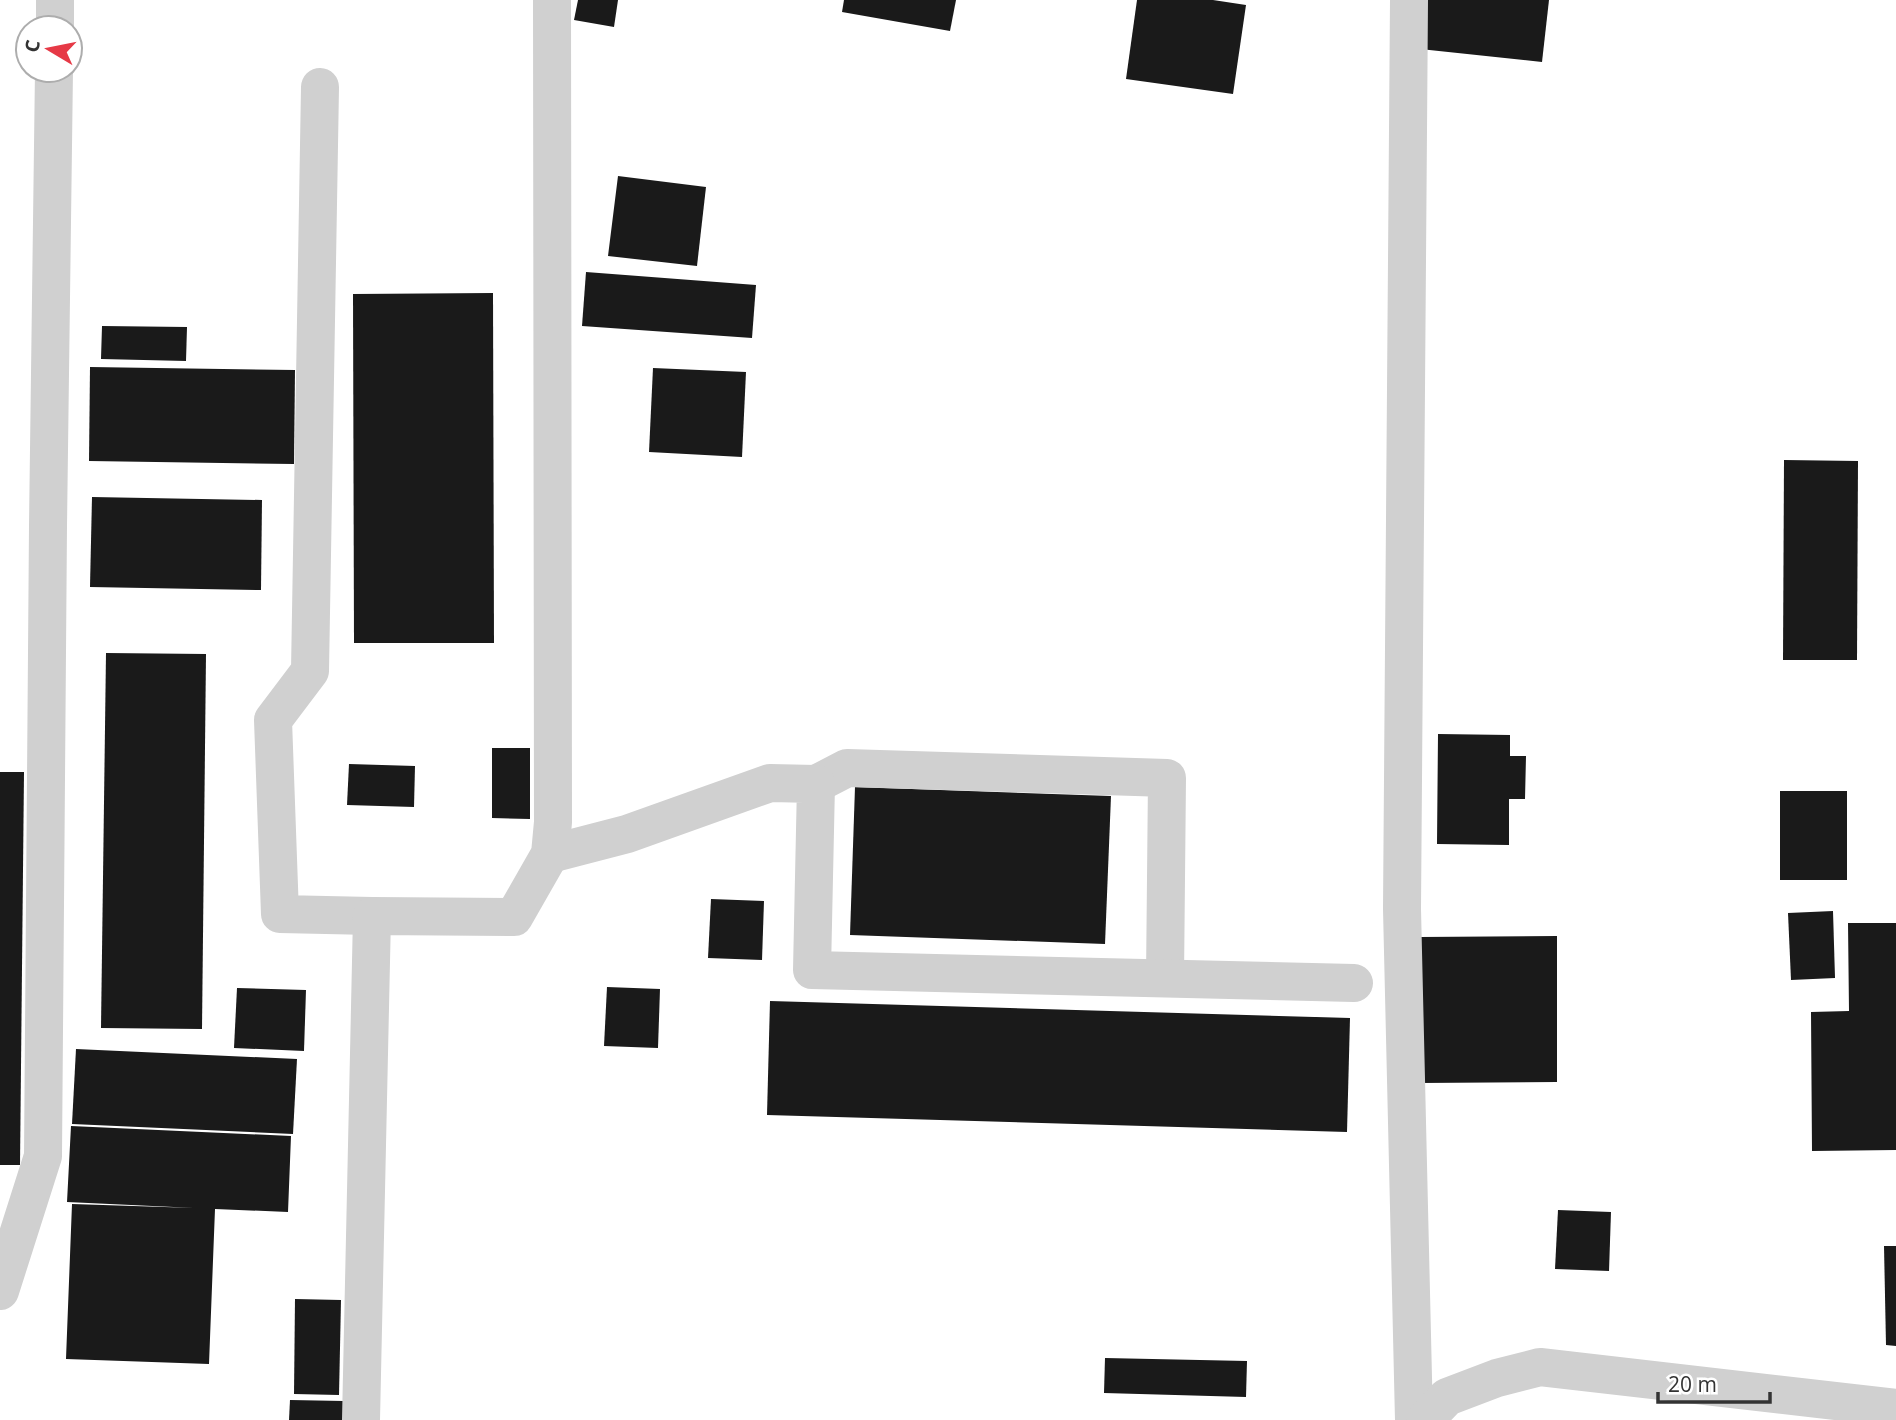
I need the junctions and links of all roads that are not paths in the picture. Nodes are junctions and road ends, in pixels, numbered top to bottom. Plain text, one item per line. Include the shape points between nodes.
1 (552, 0) edge
2 (1409, 0) edge
3 (54, 84) edge
4 (320, 87) dead end
5 (816, 784) junction
6 (550, 854) junction
7 (372, 916) junction
8 (1165, 978) junction
9 (1354, 982) dead end
10 (0, 1291) edge
11 (1896, 1408) edge
12 (361, 1420) edge
13 (1414, 1420) edge
14 (1425, 1420) edge

1 - 6 street
2 - 13 street via 1402,908
3 - 10 street via 43,1156
4 - 7 street via 310,671 273,720 279,914
5 - 6 street via 770,783 627,834
5 - 8 street via 812,970
5 - 8 street via 847,768 1167,778
6 - 7 street via 514,917
7 - 12 street
8 - 9 street
11 - 14 street via 1540,1367 1447,1397

